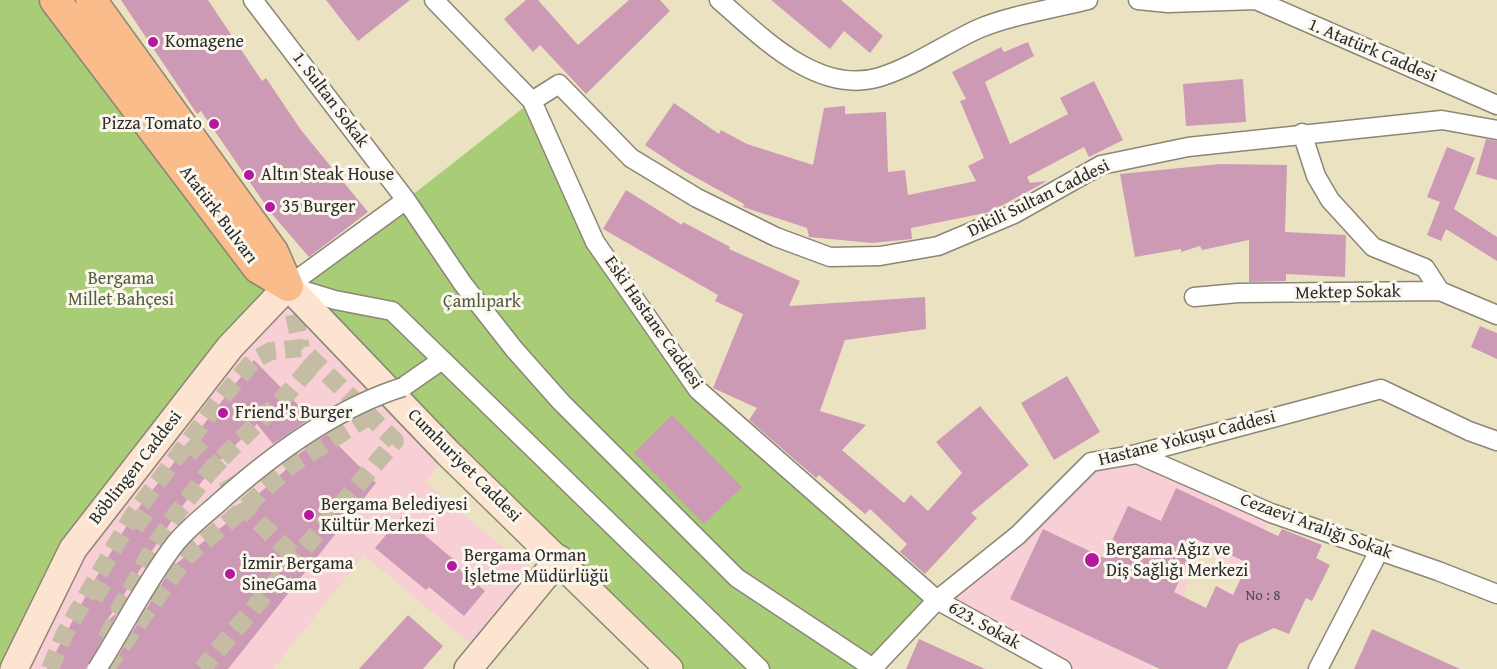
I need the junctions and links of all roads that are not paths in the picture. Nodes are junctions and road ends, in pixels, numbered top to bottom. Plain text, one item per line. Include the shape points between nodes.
1 (55, 0) edge
2 (91, 0) edge
3 (253, 0) edge
4 (434, 0) edge
5 (719, 0) edge
6 (1088, 0) edge
7 (1138, 0) edge
8 (532, 101) junction
9 (1497, 105) edge
10 (1497, 130) edge
11 (1302, 133) junction
12 (406, 200) junction
13 (288, 286) junction
14 (1440, 291) junction
15 (1194, 297) dead end
16 (1497, 315) edge
17 (439, 363) junction
18 (1497, 441) edge
19 (1137, 454) junction
20 (1380, 551) junction
21 (559, 560) junction
22 (737, 578) junction
23 (1497, 594) edge
24 (937, 600) junction
25 (809, 611) dead end
26 (14, 669) edge
27 (97, 669) edge
28 (468, 669) edge
29 (669, 669) edge
30 (760, 669) edge
31 (872, 669) edge
32 (1062, 669) edge
33 (1318, 669) edge

1 - 13 main road, Atatürk Bulvarı via 258,268
2 - 13 main road, Atatürk Bulvarı via 273,252
3 - 12 street, 1. Sultan Sokak
4 - 8 street
5 - 6 street via 769,43 805,67 837,79 861,81 905,66 980,28
7 - 9 street, 1. Atatürk Caddesi via 1256,0
8 - 11 street, Dikili Sultan Caddesi via 559,84 631,158 697,198 776,237 830,257 880,256 938,246 1014,213 1101,165 1188,147
8 - 24 street, Eski Hastane Caddesi via 595,242 698,390
10 - 11 street, Dikili Sultan Caddesi via 1442,120
11 - 14 street via 1316,176 1330,200 1373,247 1425,268
12 - 13 street
12 - 22 street, 1. Sultan Sokak via 463,284 514,349 561,402
13 - 17 street via 392,311
13 - 21 main road, Cumhuriyet Caddesi via 448,453
13 - 26 main road, Böblingen Caddesi via 230,347 73,549
14 - 15 street, Mektep Sokak
14 - 16 street, Mektep Sokak
17 - 27 street, bridge via 403,387 376,395 327,422 236,486 172,547
17 - 30 street
18 - 19 street, Hastane Yokuşu Caddesi via 1382,389
19 - 20 street, Cezaevi Aralığı Sokak via 1271,513
19 - 24 street, Hastane Yokuşu Caddesi via 1091,462 1018,535
20 - 23 street, Cezaevi Aralığı Sokak
20 - 33 street
21 - 28 main road
21 - 29 main road, Cumhuriyet Caddesi
22 - 25 street
22 - 31 street
24 - 31 street, Hastane Yokuşu Caddesi
24 - 32 street, 623. Sokak

